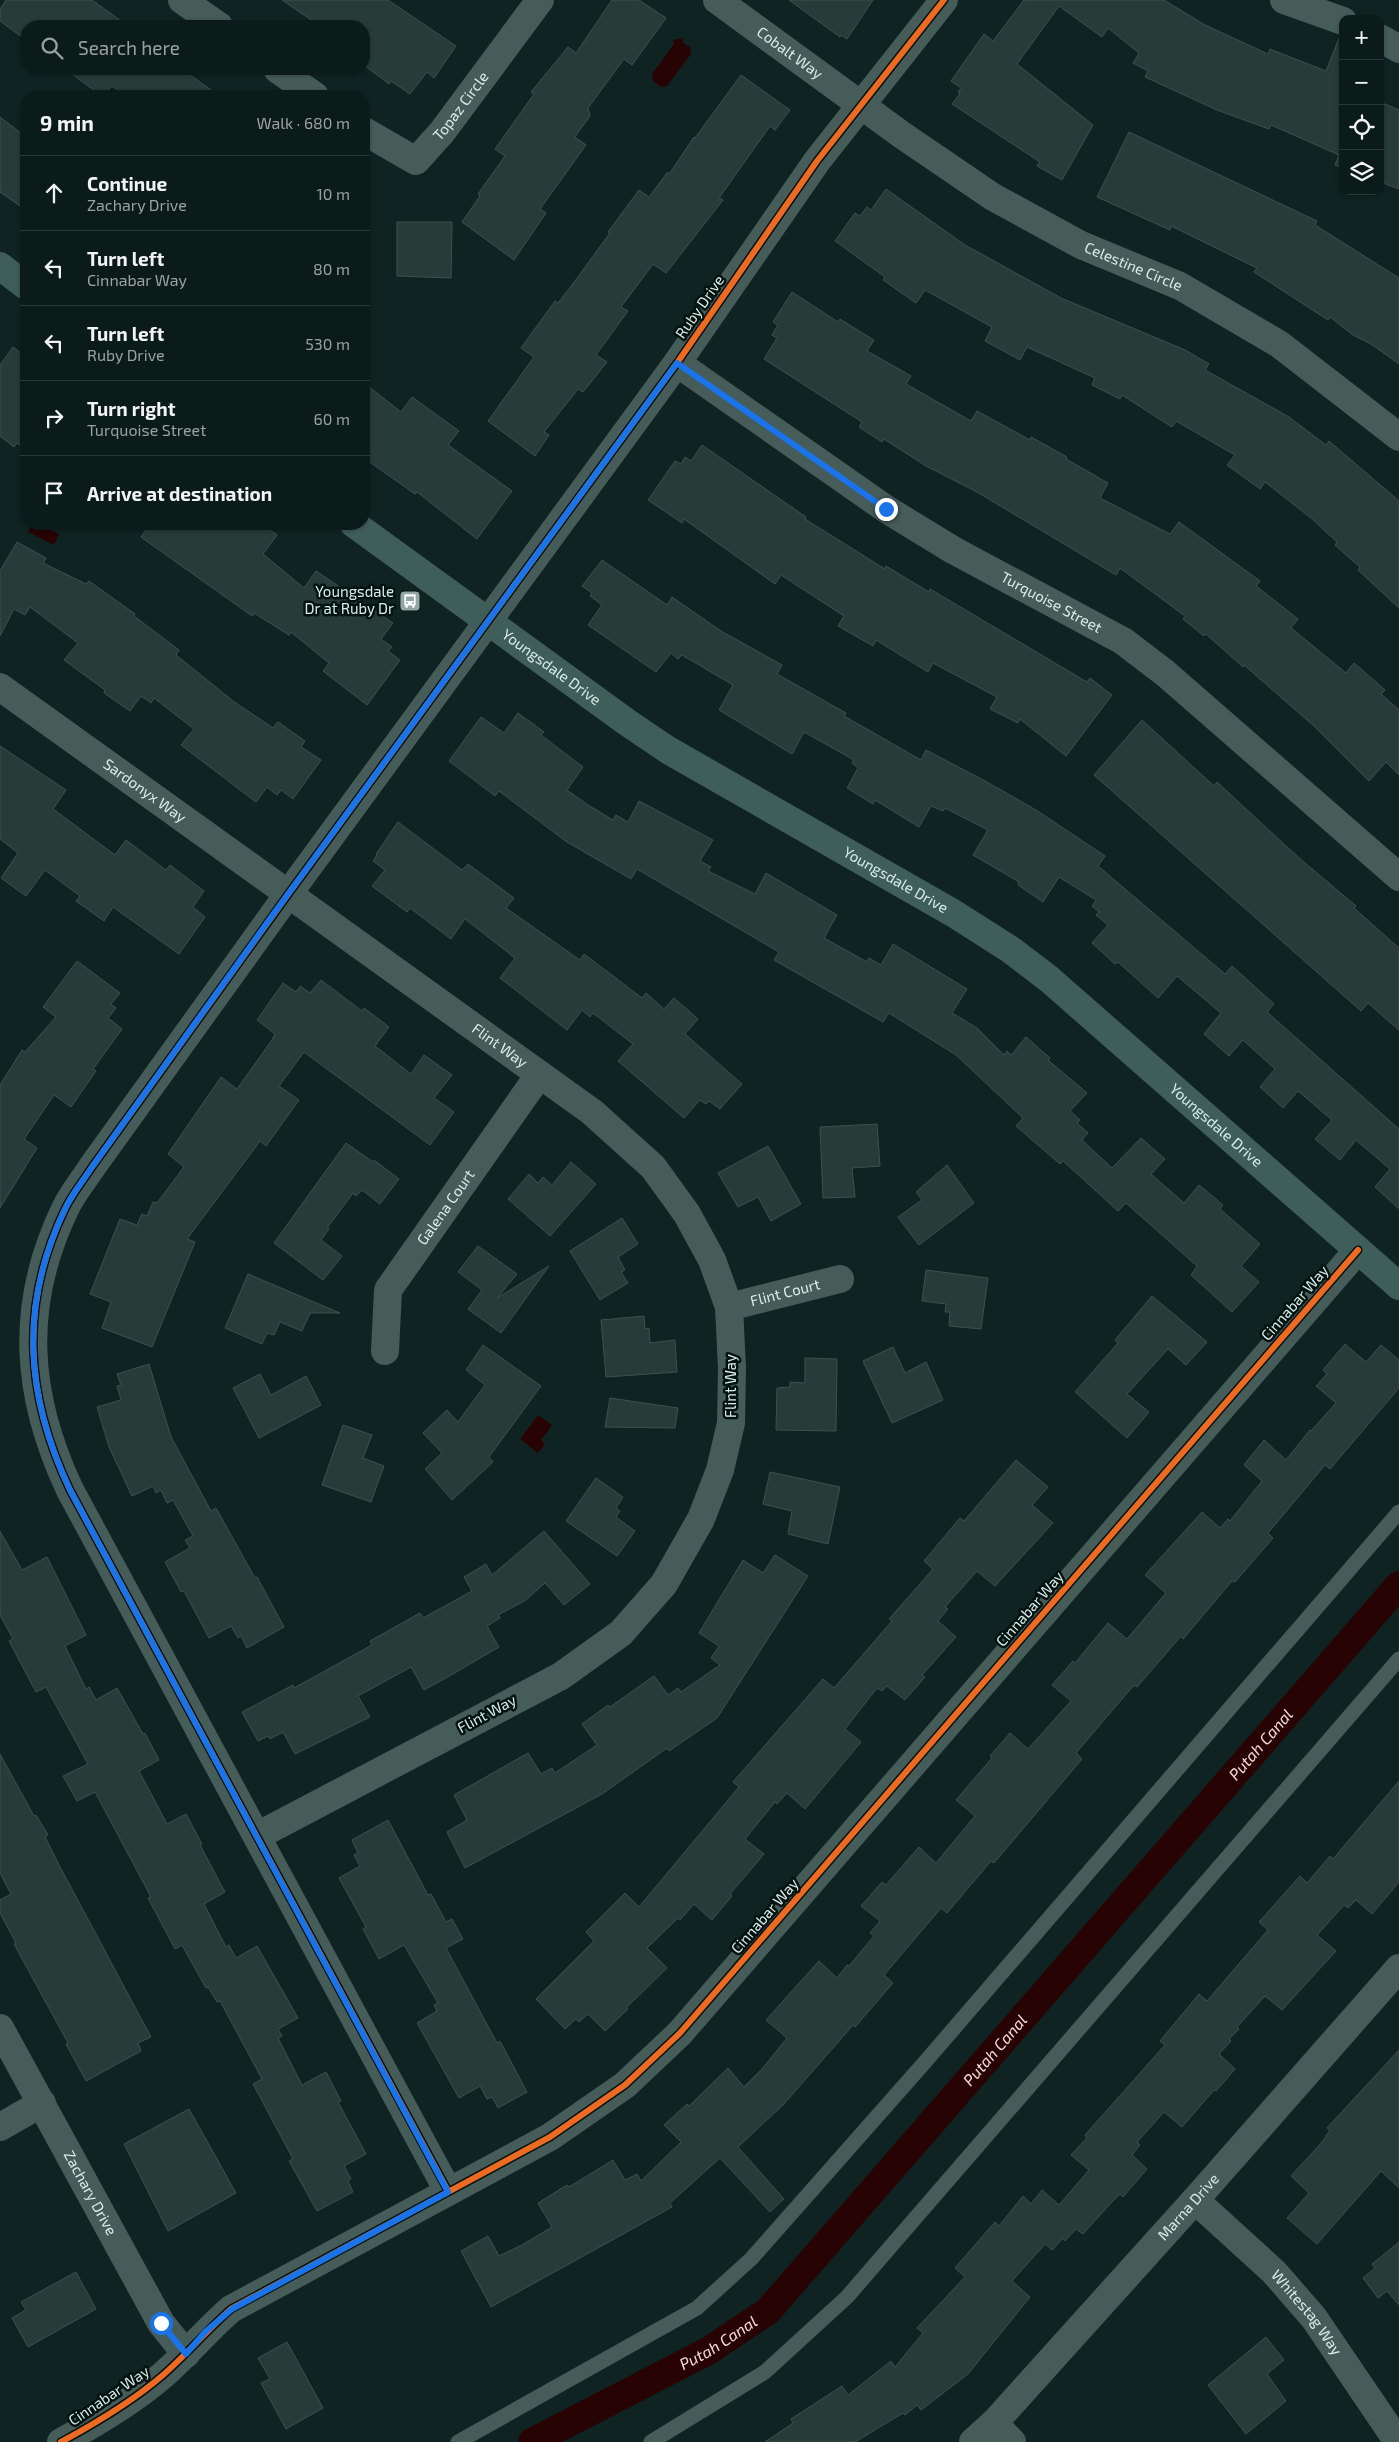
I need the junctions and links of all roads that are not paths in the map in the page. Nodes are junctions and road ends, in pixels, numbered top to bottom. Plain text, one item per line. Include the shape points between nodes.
1 (182, 0) edge
2 (540, 0) edge
3 (717, 0) edge
4 (944, 0) edge
5 (1284, 0) edge
6 (210, 20) edge
7 (1339, 20) edge
8 (1384, 41) edge
9 (1399, 50) edge
10 (285, 75) edge
11 (307, 90) edge
12 (863, 106) junction
13 (370, 135) edge
14 (0, 266) edge
15 (20, 281) edge
16 (677, 363) junction
17 (1399, 437) edge
18 (362, 530) edge
19 (488, 622) junction
20 (0, 687) edge
21 (1399, 877) edge
22 (289, 893) junction
23 (539, 1074) junction
24 (1358, 1250) junction
25 (840, 1279) dead end
26 (1399, 1286) edge
27 (729, 1306) junction
28 (385, 1351) dead end
29 (1399, 1512) edge
30 (1399, 1659) edge
31 (257, 1836) junction
32 (1399, 1968) edge
33 (0, 2028) edge
34 (42, 2104) junction
35 (0, 2127) edge
36 (448, 2192) junction
37 (1195, 2200) junction
38 (186, 2354) junction
39 (994, 2422) junction
40 (61, 2442) edge
41 (458, 2442) edge
42 (651, 2442) edge
43 (973, 2442) edge
44 (1012, 2442) edge
45 (1398, 2442) edge

1 - 6 street
2 - 13 street, Topaz Circle via 442,132 416,161
3 - 12 street, Cobalt Way
4 - 12 street, Ruby Drive
5 - 7 street
8 - 9 street
10 - 11 street
12 - 16 street, Ruby Drive via 818,161
12 - 17 street, Celestine Circle via 994,197 1081,245 1180,286 1279,344
14 - 15 street
16 - 19 street, Ruby Drive
16 - 21 street, Turquoise Street via 886,509 953,550 1123,641 1165,673
18 - 19 street, Youngsdale Drive
19 - 22 street, Ruby Drive
19 - 24 street, Youngsdale Drive via 668,750 953,913 1011,950 1056,985
20 - 22 street, Sardonyx Way
22 - 23 street, Flint Way
22 - 31 street, Ruby Drive via 66,1208 42,1273 33,1340 38,1403 55,1459
23 - 27 street, Flint Way via 592,1112 653,1167 687,1214 712,1260
23 - 28 street, Galena Court via 388,1290
24 - 26 street, Youngsdale Drive
24 - 36 street, Cinnabar Way via 680,2033 625,2085 594,2108 550,2137
25 - 27 street, Flint Court
27 - 31 street, Flint Way via 731,1423 720,1470 701,1519 664,1584 621,1633 561,1676
29 - 41 lane via 751,2259 697,2308
30 - 42 lane via 847,2297 765,2372
31 - 36 street, Ruby Drive
32 - 37 street, Marna Drive
33 - 34 street, Zachary Drive
34 - 35 street
34 - 38 street, Zachary Drive via 161,2323
36 - 38 street, Cinnabar Way via 232,2309
37 - 39 street, Marna Drive
37 - 45 street, Whitestag Way via 1274,2272 1314,2318
38 - 40 street, Cinnabar Way via 133,2399
39 - 43 street, Marna Drive
39 - 44 street

